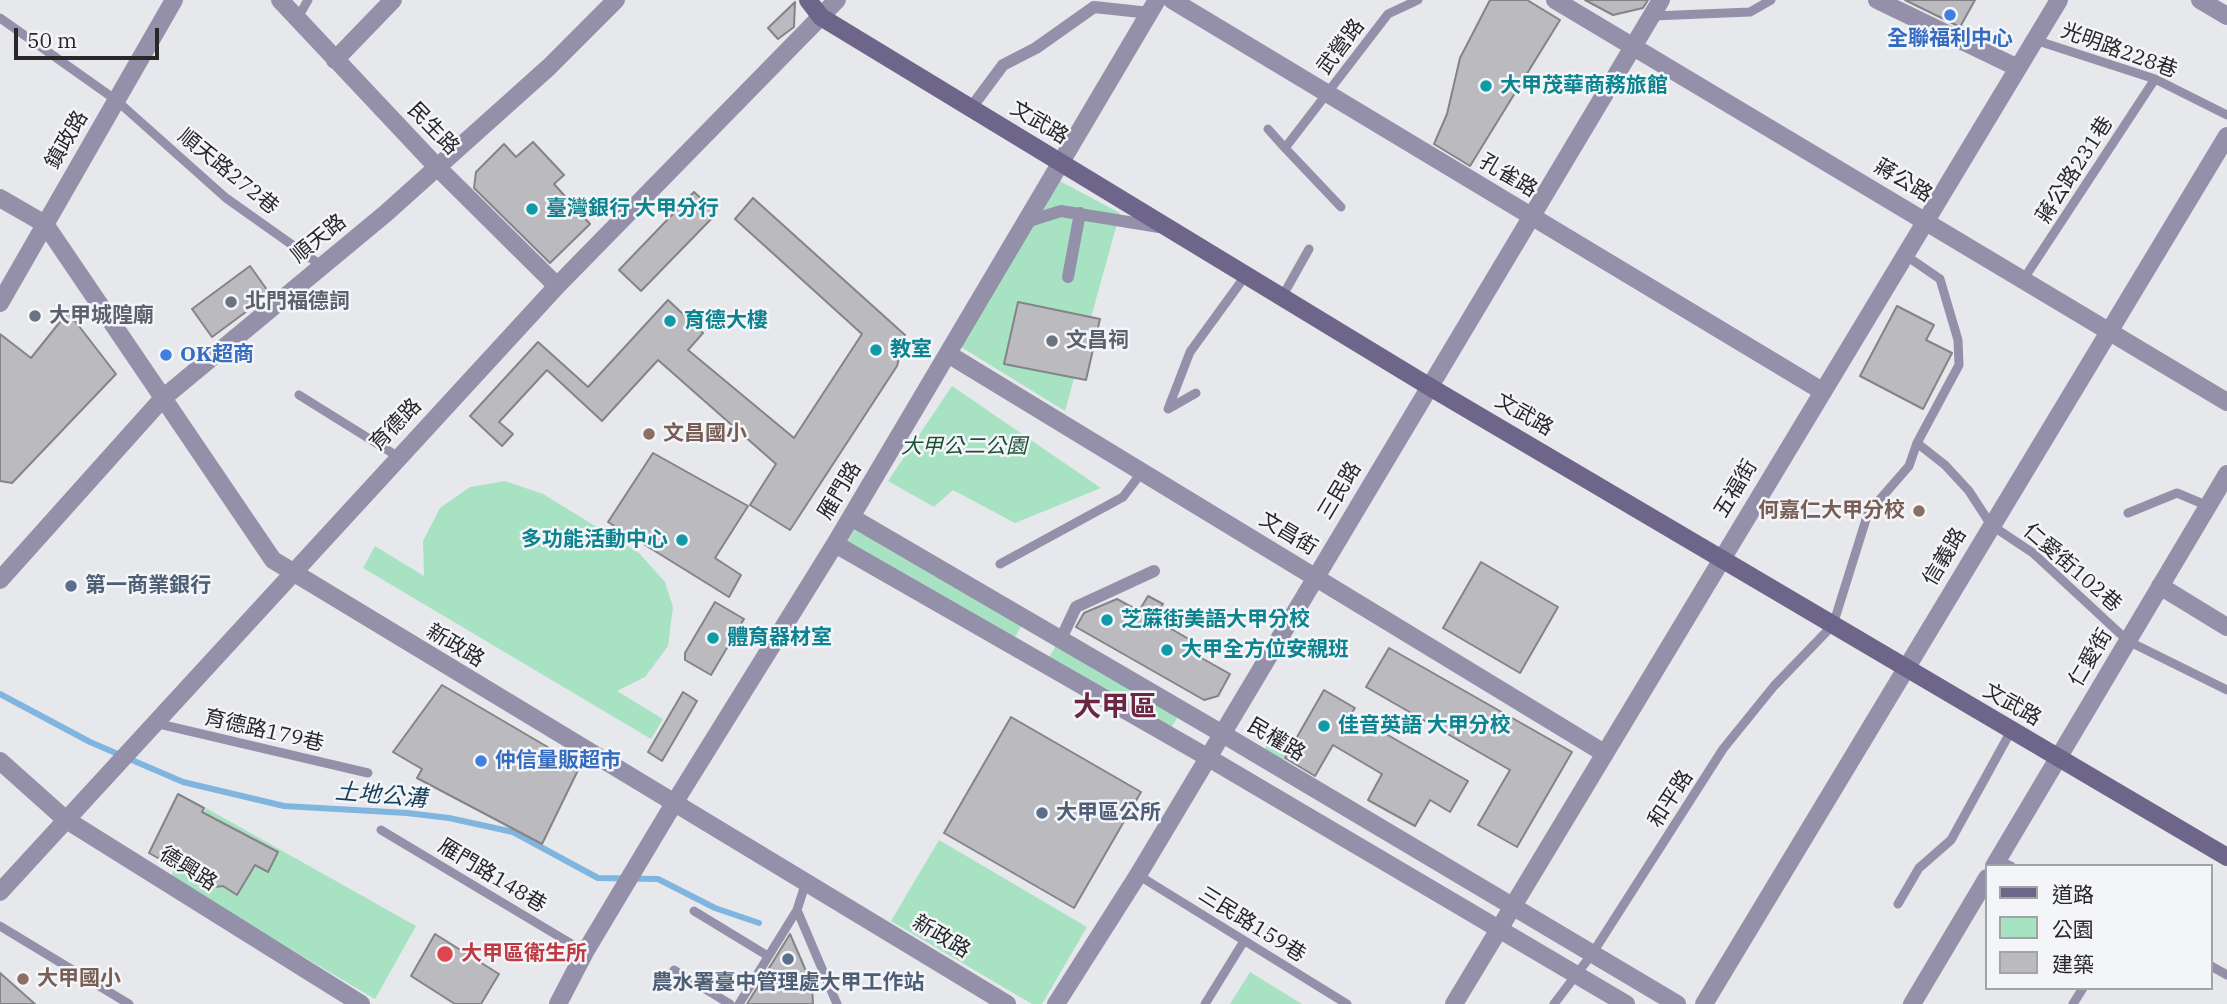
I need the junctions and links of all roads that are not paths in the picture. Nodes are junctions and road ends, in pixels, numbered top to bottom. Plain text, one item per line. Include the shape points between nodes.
1 (174, 0) edge
2 (280, 0) edge
3 (308, 0) edge
4 (393, 0) edge
5 (616, 0) edge
6 (808, 0) edge
7 (837, 0) edge
8 (1172, 0) edge
9 (1418, 0) edge
10 (1555, 0) edge
11 (1661, 0) edge
12 (1771, 0) edge
13 (1877, 0) edge
14 (2060, 0) edge
15 (2200, 0) edge
16 (1154, 6) edge
17 (1651, 16) junction
18 (2227, 16) edge
19 (821, 17) junction
20 (0, 18) edge
21 (297, 19) junction
22 (2035, 40) junction
23 (1633, 47) junction
24 (335, 60) junction
25 (2018, 68) junction
26 (2155, 79) junction
27 (1328, 94) junction
28 (117, 100) junction
29 (971, 108) junction
30 (2227, 115) edge
31 (1268, 129) dead end
32 (2227, 136) edge
33 (1285, 148) junction
34 (1061, 163) junction
35 (438, 168) junction
36 (0, 198) edge
37 (1341, 207) dead end
38 (1080, 213) junction
39 (1531, 217) junction
40 (1925, 221) junction
41 (1026, 222) junction
42 (45, 224) junction
43 (1169, 229) junction
44 (1309, 249) dead end
45 (1905, 255) junction
46 (322, 266) junction
47 (1245, 275) junction
48 (1068, 277) dead end
49 (2023, 280) junction
50 (557, 286) junction
51 (1282, 297) junction
52 (0, 303) edge
53 (2109, 331) junction
54 (948, 354) junction
55 (1430, 387) junction
56 (1822, 391) junction
57 (1196, 393) dead end
58 (299, 395) dead end
59 (163, 398) junction
60 (2227, 401) edge
61 (1917, 443) junction
62 (397, 456) junction
63 (1142, 472) junction
64 (2227, 474) edge
65 (2208, 506) junction
66 (2128, 513) dead end
67 (851, 517) junction
68 (1991, 525) junction
69 (835, 544) junction
70 (1722, 556) junction
71 (1000, 564) dead end
72 (1154, 571) dead end
73 (290, 573) junction
74 (1315, 577) junction
75 (0, 580) edge
76 (2161, 586) junction
77 (1833, 625) junction
78 (2227, 627) edge
79 (1048, 632) junction
80 (2128, 641) junction
81 (1027, 654) junction
82 (1904, 668) junction
83 (2227, 690) edge
84 (153, 722) junction
85 (2011, 731) junction
86 (1221, 733) junction
87 (1604, 753) junction
88 (1207, 757) junction
89 (2058, 758) junction
90 (0, 761) edge
91 (368, 773) dead end
92 (673, 804) junction
93 (65, 819) junction
94 (381, 830) dead end
95 (2227, 857) edge
96 (2001, 864) edge
97 (1138, 876) junction
98 (1986, 880) edge
99 (806, 883) junction
100 (0, 892) edge
101 (1898, 904) dead end
102 (1513, 906) junction
103 (797, 910) junction
104 (694, 911) dead end
105 (0, 926) edge
106 (1499, 929) junction
107 (1244, 941) junction
108 (585, 952) junction
109 (1592, 954) junction
110 (768, 956) junction
111 (674, 970) dead end
112 (1576, 975) junction
113 (129, 1004) edge
114 (360, 1004) edge
115 (558, 1004) edge
116 (730, 1004) edge
117 (739, 1004) edge
118 (837, 1004) edge
119 (1007, 1004) edge
120 (1056, 1004) edge
121 (1205, 1004) edge
122 (1347, 1004) edge
123 (1454, 1004) edge
124 (1554, 1004) edge
125 (1626, 1004) edge
126 (1677, 1004) edge
127 (1704, 1004) edge
128 (1912, 1004) edge

1 - 28 street, 鎮政路
2 - 21 street, 民生路
3 - 21 lane
4 - 24 street
5 - 35 street, 順天路
6 - 19 main road, 文武路
7 - 19 street, 育德路
8 - 27 street, 孔雀路
9 - 27 lane, 武營路 via 1388,14
10 - 23 street, 蔣公路
11 - 17 street, 三民路
12 - 17 lane via 1750,12
13 - 25 street
14 - 22 street, 五福街
15 - 18 street
16 - 29 street via 1094,7 1003,65
16 - 34 street, 雁門路
17 - 23 street, 三民路
19 - 29 main road, 文武路
19 - 50 street, 育德路
20 - 28 lane, 順天路272巷
21 - 24 street, 民生路
22 - 25 street, 五福街
22 - 26 lane, 光明路228巷
23 - 39 street, 三民路
23 - 40 street, 蔣公路
24 - 35 street, 民生路
25 - 40 street, 五福街
26 - 30 lane, 光明路228巷
26 - 49 lane, 蔣公路231巷
27 - 33 lane, 武營路
27 - 39 street, 孔雀路
28 - 42 street, 鎮政路
28 - 46 lane, 順天路272巷 via 226,198
29 - 34 main road, 文武路
31 - 33 lane
32 - 53 street, 信義路
33 - 37 lane
34 - 41 street, 雁門路
34 - 43 main road, 文武路
35 - 46 street, 順天路
35 - 50 street, 民生路
36 - 42 street, 新政路
38 - 41 street via 1061,211
38 - 43 street
38 - 48 street
39 - 55 street, 三民路
39 - 56 street, 孔雀路
40 - 45 street, 五福街
40 - 49 street, 蔣公路
41 - 54 street, 雁門路
42 - 52 street, 鎮政路
42 - 59 street, 新政路
43 - 47 main road, 文武路
44 - 51 lane
45 - 56 street, 五福街
45 - 61 lane via 1940,279 1959,365
46 - 59 street, 順天路
47 - 51 main road, 文武路
47 - 57 lane via 1190,352 1168,410
49 - 53 street, 蔣公路
50 - 62 street, 育德路
51 - 55 main road, 文武路
53 - 60 street, 蔣公路
53 - 68 street, 信義路
54 - 63 street, 文昌街
54 - 67 street, 雁門路
55 - 70 main road, 文武路
55 - 74 street, 三民路
56 - 70 street, 五福街
58 - 62 lane
59 - 73 street, 新政路 via 272,560
59 - 75 street, 順天路
61 - 68 lane via 1969,491
61 - 77 lane via 1909,466 1868,513
62 - 73 street, 育德路
63 - 71 lane via 1123,497
63 - 74 street, 文昌街
64 - 65 street, 仁愛街
65 - 66 lane via 2177,494
65 - 76 street, 仁愛街
67 - 69 street, 雁門路
67 - 79 street, 民權路
68 - 80 lane, 仁愛街102巷 via 2033,554
68 - 82 street, 信義路
69 - 81 street
69 - 92 street, 雁門路
70 - 77 main road, 文武路
70 - 87 street, 五福街
72 - 79 street via 1076,607
73 - 84 street, 育德路
73 - 92 street, 新政路
74 - 86 street, 三民路
74 - 87 street, 文昌街
76 - 78 street
76 - 80 street, 仁愛街
77 - 82 main road, 文武路
77 - 109 lane, 和平路 via 1723,749
79 - 81 street
79 - 86 street, 民權路
80 - 83 lane, 仁愛街102巷
80 - 89 street, 仁愛街
81 - 88 street
82 - 85 main road, 文武路
82 - 127 street, 信義路
84 - 91 lane, 育德路179巷
84 - 93 street, 育德路
85 - 89 main road, 文武路
85 - 101 lane via 1951,840 1919,868
86 - 88 street, 三民路
86 - 102 street, 民權路
87 - 102 street, 五福街
88 - 97 street, 三民路
88 - 106 street
89 - 95 main road, 文武路
89 - 96 street, 仁愛街
90 - 93 street, 德興路
92 - 99 street, 新政路
92 - 108 street, 雁門路
93 - 100 street, 育德路
93 - 114 street, 德興路
94 - 108 lane, 雁門路148巷
97 - 107 lane, 三民路159巷
97 - 120 street, 三民路
98 - 128 street
99 - 103 lane
99 - 119 street, 新政路
102 - 106 street, 五福街
102 - 109 street, 民權路
103 - 110 lane
103 - 118 lane
104 - 110 lane
105 - 113 lane
106 - 112 street
106 - 123 street, 五福街
107 - 121 lane
107 - 122 lane, 三民路159巷
108 - 115 street, 雁門路
109 - 112 lane, 和平路
109 - 126 street, 民權路
110 - 117 lane
111 - 116 lane
112 - 124 lane, 和平路
112 - 125 street

